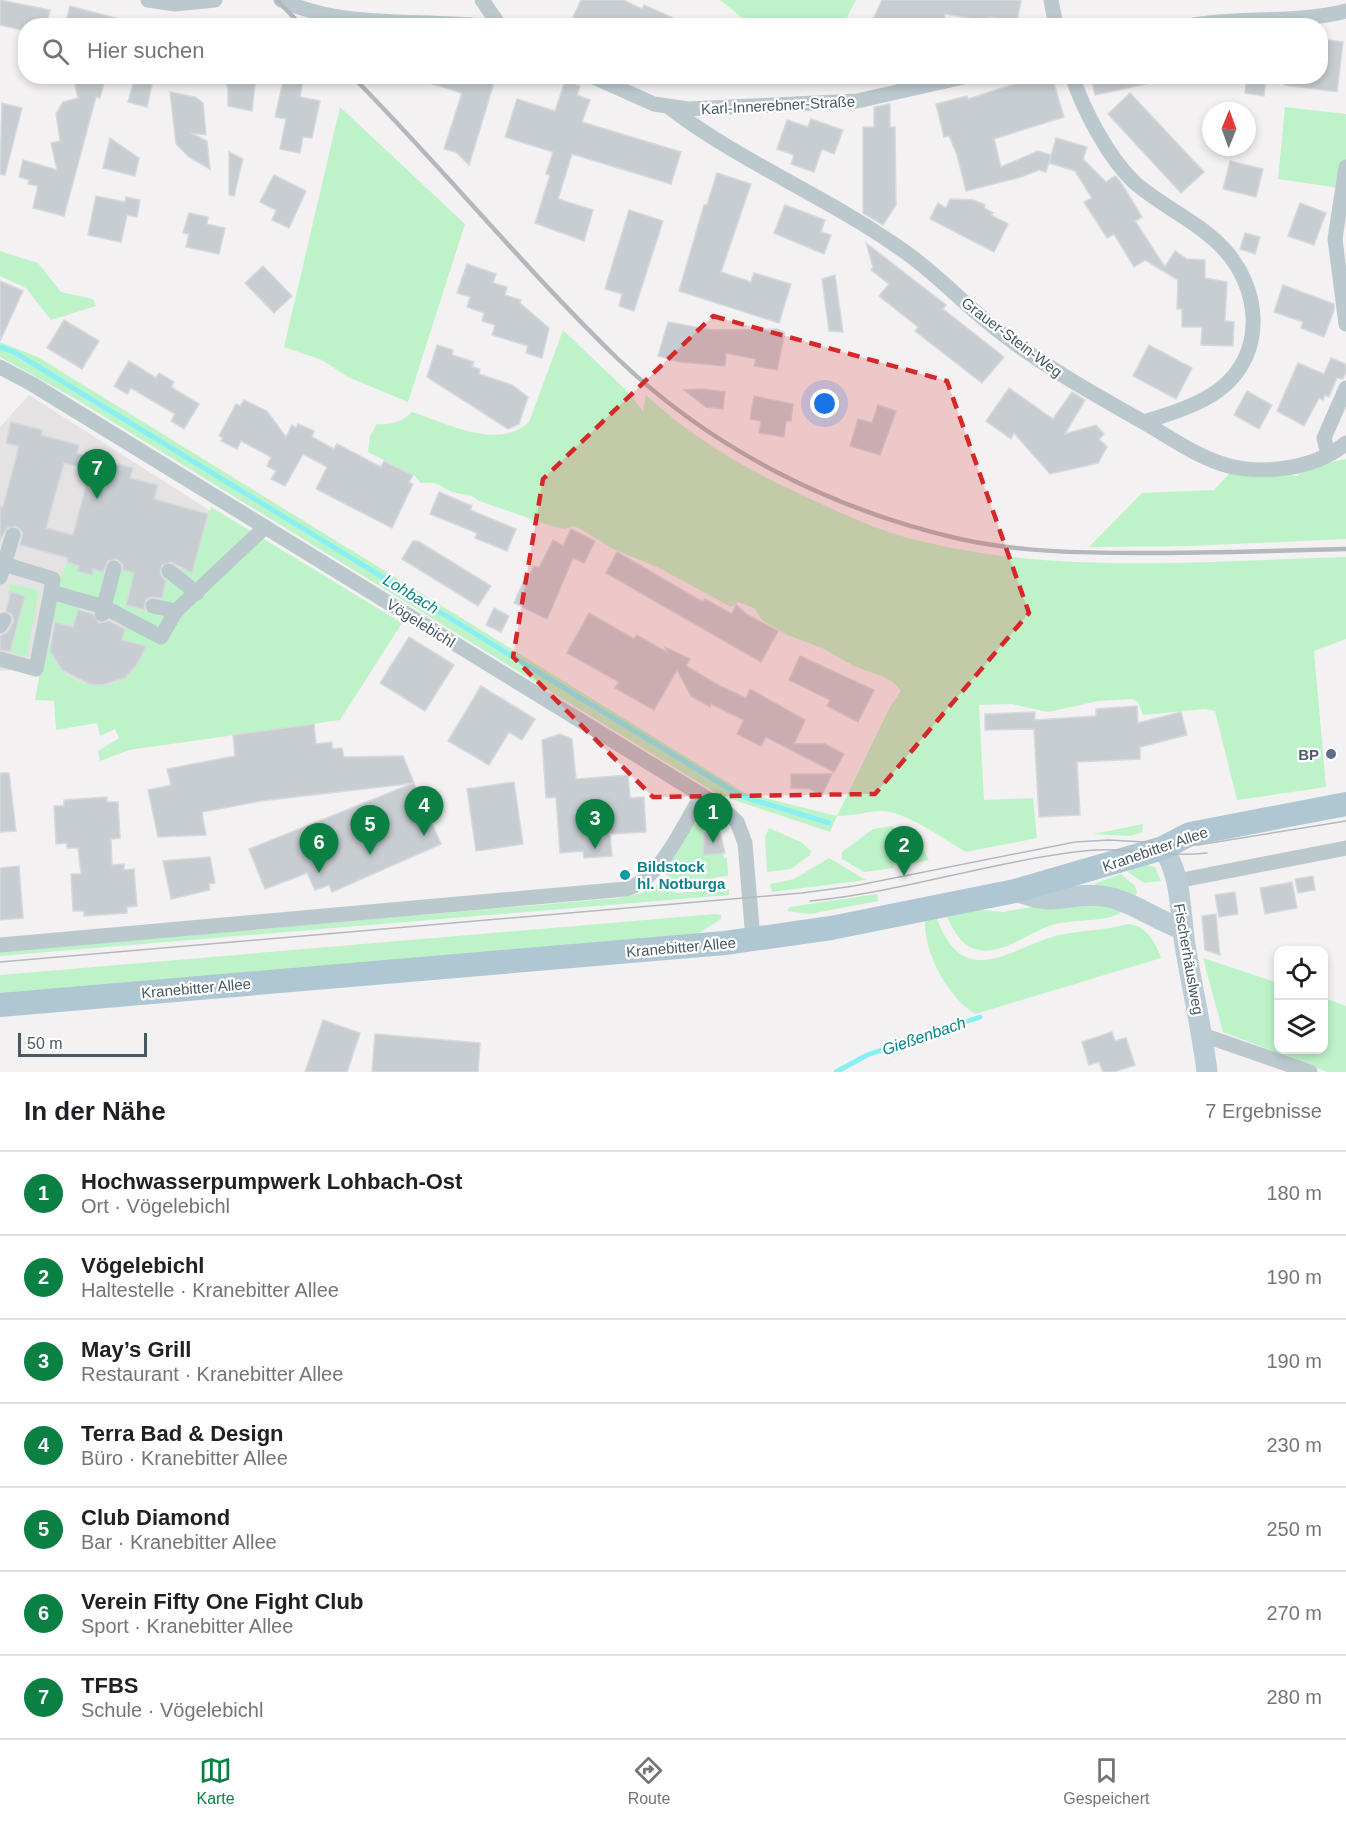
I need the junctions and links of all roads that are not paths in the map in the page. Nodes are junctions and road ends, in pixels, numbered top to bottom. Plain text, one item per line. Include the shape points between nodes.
1 (148, 0) edge
2 (215, 0) edge
3 (281, 0) edge
4 (482, 0) edge
5 (1051, 0) edge
6 (1346, 11) edge
7 (335, 18) edge
8 (494, 18) edge
9 (1054, 18) edge
10 (1279, 18) edge
11 (609, 84) edge
12 (932, 84) edge
13 (1075, 84) edge
14 (670, 108) junction
15 (1346, 167) edge
16 (1346, 324) edge
17 (0, 367) edge
18 (1346, 388) edge
19 (1144, 423) junction
20 (1346, 443) edge
21 (1329, 454) junction
22 (265, 527) junction
23 (13, 535) dead end
24 (2, 568) edge
25 (114, 568) dead end
26 (169, 571) dead end
27 (51, 592) junction
28 (96, 592) dead end
29 (197, 593) junction
30 (153, 606) dead end
31 (103, 610) junction
32 (176, 611) junction
33 (0, 659) edge
34 (702, 795) junction
35 (1346, 804) edge
36 (1346, 848) edge
37 (1163, 849) junction
38 (1177, 881) junction
39 (1016, 891) junction
40 (1182, 929) junction
41 (753, 940) junction
42 (0, 945) edge
43 (0, 1005) edge
44 (1203, 1035) junction
45 (1207, 1072) edge
46 (1310, 1072) edge

1 - 2 street via 175,4
3 - 7 street via 301,10
4 - 8 street
5 - 9 street
6 - 10 street
11 - 14 street, Karl-Innerebner-Straße
12 - 14 street, Karl-Innerebner-Straße via 856,101
13 - 19 street via 1101,137 1134,181 1215,240 1244,274 1251,291 1252,334 1230,381 1209,398
14 - 19 street, Grauer-Stein-Weg via 722,144 897,246 1004,334 1080,388
15 - 16 street via 1335,239
17 - 22 street, Vögelebichl
18 - 21 street via 1324,438
19 - 21 street, Grauer-Stein-Weg via 1206,457 1237,467 1290,466
20 - 21 street, Grauer-Stein-Weg
22 - 29 street
22 - 34 street, Vögelebichl
23 - 24 street
24 - 27 street via 53,579
25 - 31 street
26 - 29 street
27 - 31 street
27 - 33 street via 36,669
28 - 31 street
29 - 32 street
30 - 32 street
31 - 32 street via 161,637
34 - 41 street, Vögelebichl via 729,813 743,834
34 - 42 street via 658,866 644,881 626,890
35 - 37 main road, Kranebitter Allee via 1190,834
36 - 38 street
37 - 38 street, Fischerhäuslweg via 1173,862
37 - 39 main road, Kranebitter Allee
38 - 40 street, Fischerhäuslweg
39 - 40 street via 1046,899 1075,894 1104,896
39 - 41 main road, Kranebitter Allee
40 - 44 street, Fischerhäuslweg
41 - 43 main road, Kranebitter Allee
44 - 45 street, Fischerhäuslweg
44 - 46 street

